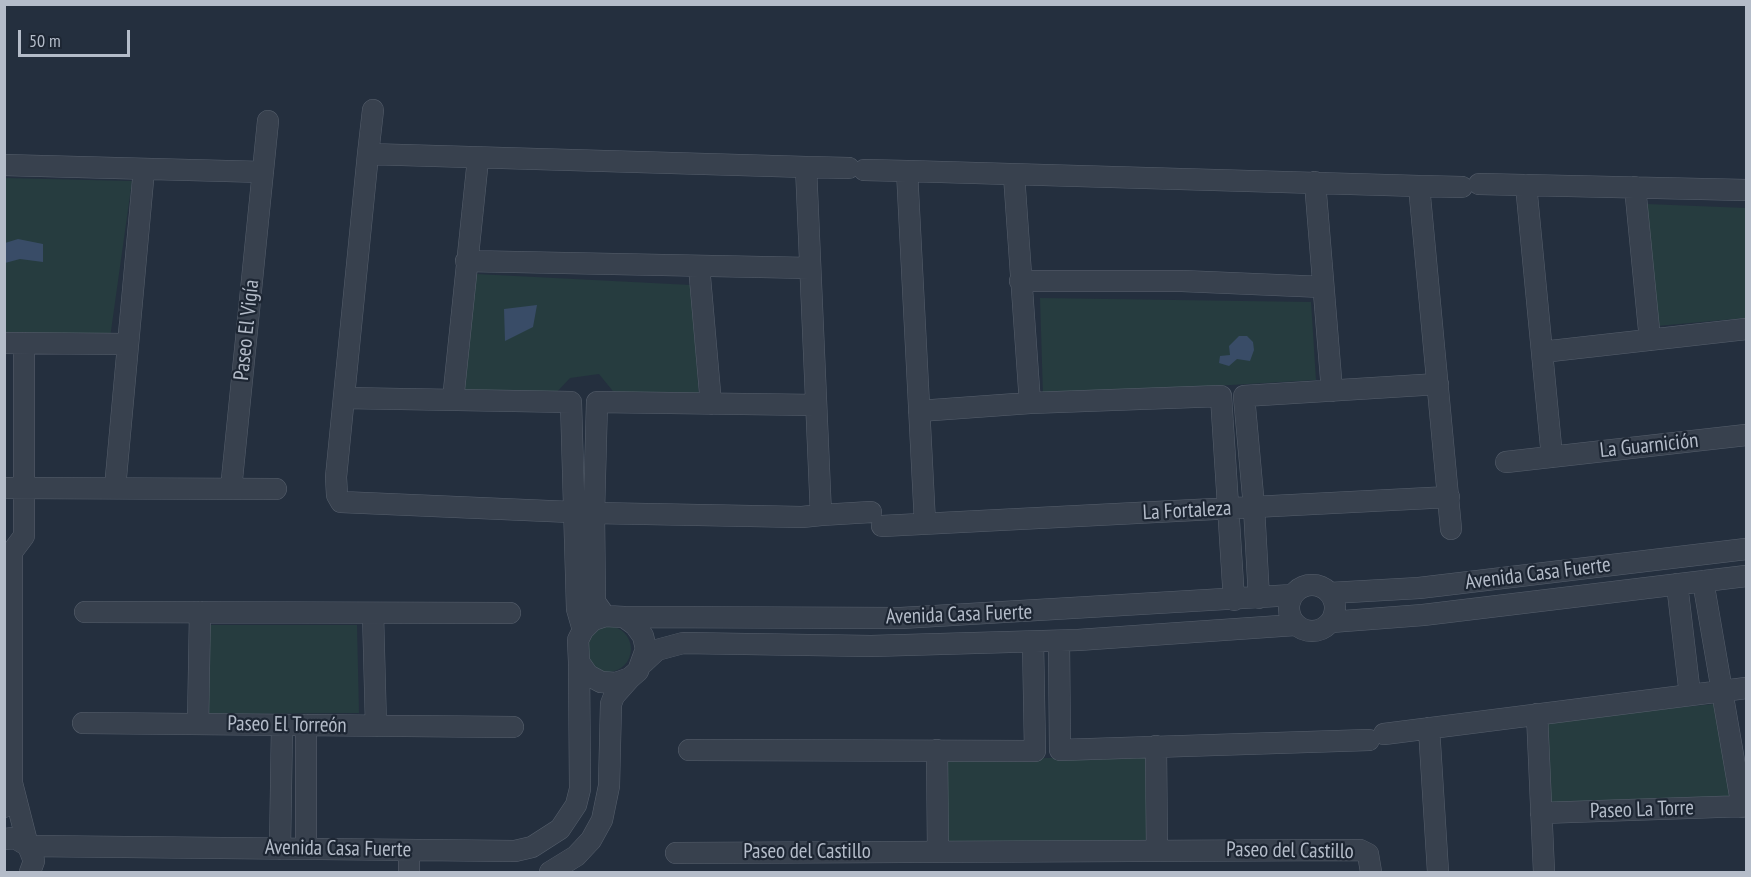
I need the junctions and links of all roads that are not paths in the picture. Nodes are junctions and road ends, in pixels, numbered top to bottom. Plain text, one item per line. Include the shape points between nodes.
1 (373, 110) dead end
2 (268, 121) dead end
3 (368, 154) junction
4 (478, 159) junction
5 (4, 165) edge
6 (806, 167) junction
7 (144, 169) junction
8 (907, 171) junction
9 (263, 172) junction
10 (1014, 175) junction
11 (1315, 182) junction
12 (1526, 185) junction
13 (1419, 186) junction
14 (1635, 188) junction
15 (1746, 190) edge
16 (466, 261) junction
17 (699, 266) junction
18 (810, 268) junction
19 (1020, 281) junction
20 (1323, 287) junction
21 (1746, 329) edge
22 (1650, 340) junction
23 (11, 343) edge
24 (128, 344) junction
25 (1542, 352) junction
26 (1438, 384) junction
27 (1332, 391) junction
28 (344, 398) junction
29 (453, 400) junction
30 (1030, 403) junction
31 (711, 404) junction
32 (816, 405) junction
33 (919, 411) junction
34 (1746, 435) edge
35 (1552, 457) junction
36 (1506, 462) dead end
37 (14, 488) edge
38 (115, 488) junction
39 (231, 489) junction
40 (276, 489) dead end
41 (1449, 497) junction
42 (1254, 507) junction
43 (1229, 509) junction
44 (583, 512) junction
45 (821, 515) junction
46 (925, 523) junction
47 (1452, 529) dead end
48 (8, 548) edge
49 (1746, 549) edge
50 (1746, 576) edge
51 (1703, 581) junction
52 (1677, 584) junction
53 (1330, 593) junction
54 (1293, 595) junction
55 (1259, 598) junction
56 (1234, 600) junction
57 (85, 612) dead end
58 (200, 612) junction
59 (373, 613) junction
60 (510, 613) dead end
61 (614, 617) junction
62 (1331, 622) junction
63 (1295, 625) junction
64 (583, 630) junction
65 (1059, 641) junction
66 (1033, 642) junction
67 (579, 662) junction
68 (636, 670) junction
69 (1746, 688) edge
70 (1721, 691) junction
71 (1690, 695) junction
72 (1537, 714) junction
73 (82, 723) dead end
74 (198, 724) junction
75 (282, 725) junction
76 (306, 725) junction
77 (375, 726) junction
78 (513, 727) dead end
79 (1429, 728) junction
80 (1156, 746) junction
81 (689, 750) dead end
82 (937, 750) junction
83 (12, 783) junction
84 (1744, 806) edge
85 (4, 807) edge
86 (1542, 813) junction
87 (4, 839) edge
88 (28, 846) junction
89 (280, 849) junction
90 (306, 849) junction
91 (409, 850) junction
92 (1157, 851) junction
93 (938, 852) junction
94 (676, 853) dead end
95 (30, 873) edge
96 (409, 873) edge
97 (550, 873) edge
98 (1371, 873) edge
99 (1438, 873) edge
100 (1544, 873) edge

1 - 3 street
2 - 9 street, Paseo El Vigía
3 - 4 street
3 - 28 street
4 - 6 street
4 - 16 street
5 - 7 street
6 - 8 street
6 - 18 street
7 - 9 street
7 - 24 street
8 - 10 street
8 - 33 street
9 - 39 street, Paseo El Vigía
10 - 11 street
10 - 19 street
11 - 13 street
11 - 20 street
12 - 13 street
12 - 14 street
12 - 25 street
13 - 26 street
14 - 15 street
14 - 22 street
16 - 17 street
16 - 29 street
17 - 18 street
17 - 31 street
18 - 32 street
19 - 20 street via 1182,281
19 - 30 street
20 - 27 street
21 - 22 street
22 - 25 street
23 - 24 street
23 - 37 street
24 - 38 street
25 - 35 street
26 - 27 street
26 - 41 street
27 - 42 street via 1244,396
28 - 29 street
28 - 44 street, La Fortaleza via 336,477 341,502
29 - 44 street via 571,402
30 - 33 street
30 - 43 street via 1221,396
31 - 32 street
31 - 44 street via 597,402
32 - 45 street
33 - 46 street
34 - 35 street, La Guarnición
35 - 36 street, La Guarnición
37 - 38 street
37 - 48 street via 24,536
38 - 39 street
39 - 40 street
41 - 42 street, La Fortaleza
41 - 47 street
42 - 43 street, La Fortaleza
42 - 55 street
43 - 46 street, La Fortaleza
43 - 56 street
44 - 45 street, La Fortaleza
44 - 61 street via 596,602
44 - 64 street via 577,609
45 - 46 street, La Fortaleza
48 - 83 street
49 - 53 street, Avenida Casa Fuerte via 1419,588
50 - 51 street, Avenida Casa Fuerte
51 - 52 street, Avenida Casa Fuerte
51 - 70 street, Paseo La Torre
52 - 62 street, Avenida Casa Fuerte via 1423,615
52 - 71 street
53 - 54 street via 1307,586
53 - 62 street via 1335,613
54 - 55 street, Avenida Casa Fuerte
54 - 63 street via 1288,610
55 - 56 street, Avenida Casa Fuerte
56 - 61 street, Avenida Casa Fuerte via 900,618
57 - 58 street
58 - 59 street
58 - 74 street, Paseo El Torreón
59 - 60 street
59 - 77 street, Paseo El Torreón
61 - 64 street via 593,620
61 - 68 street via 635,625 643,636 646,649
62 - 63 street via 1310,632
63 - 65 street, Avenida Casa Fuerte
64 - 67 street via 578,640
65 - 66 street, Avenida Casa Fuerte
65 - 80 street via 1060,750
66 - 68 street, Avenida Casa Fuerte via 871,646 683,643 657,650
66 - 82 street via 1035,751
67 - 68 street via 588,675 601,682 616,683
67 - 91 street, Avenida Casa Fuerte via 580,789 576,805 560,829 532,847 514,851
68 - 97 street, Avenida Casa Fuerte via 611,704 609,786 602,820 576,856
69 - 70 street
70 - 71 street
70 - 84 street, Paseo La Torre
71 - 72 street
72 - 79 street
72 - 86 street
73 - 74 street, Paseo El Torreón
74 - 75 street, Paseo El Torreón
75 - 76 street, Paseo El Torreón
75 - 89 street
76 - 77 street, Paseo El Torreón
76 - 90 street
77 - 78 street, Paseo El Torreón
79 - 80 street via 1377,737
79 - 99 street
80 - 92 street
81 - 82 street
82 - 93 street
83 - 85 street
83 - 88 street
84 - 86 street, Paseo La Torre
86 - 100 street
87 - 88 street, Avenida Casa Fuerte via 15,838
88 - 89 street, Avenida Casa Fuerte
88 - 95 street via 34,861
89 - 90 street, Avenida Casa Fuerte
90 - 91 street, Avenida Casa Fuerte
91 - 96 street
92 - 93 street, Paseo del Castillo
92 - 98 street, Paseo del Castillo via 1360,850 1368,854
93 - 94 street, Paseo del Castillo

